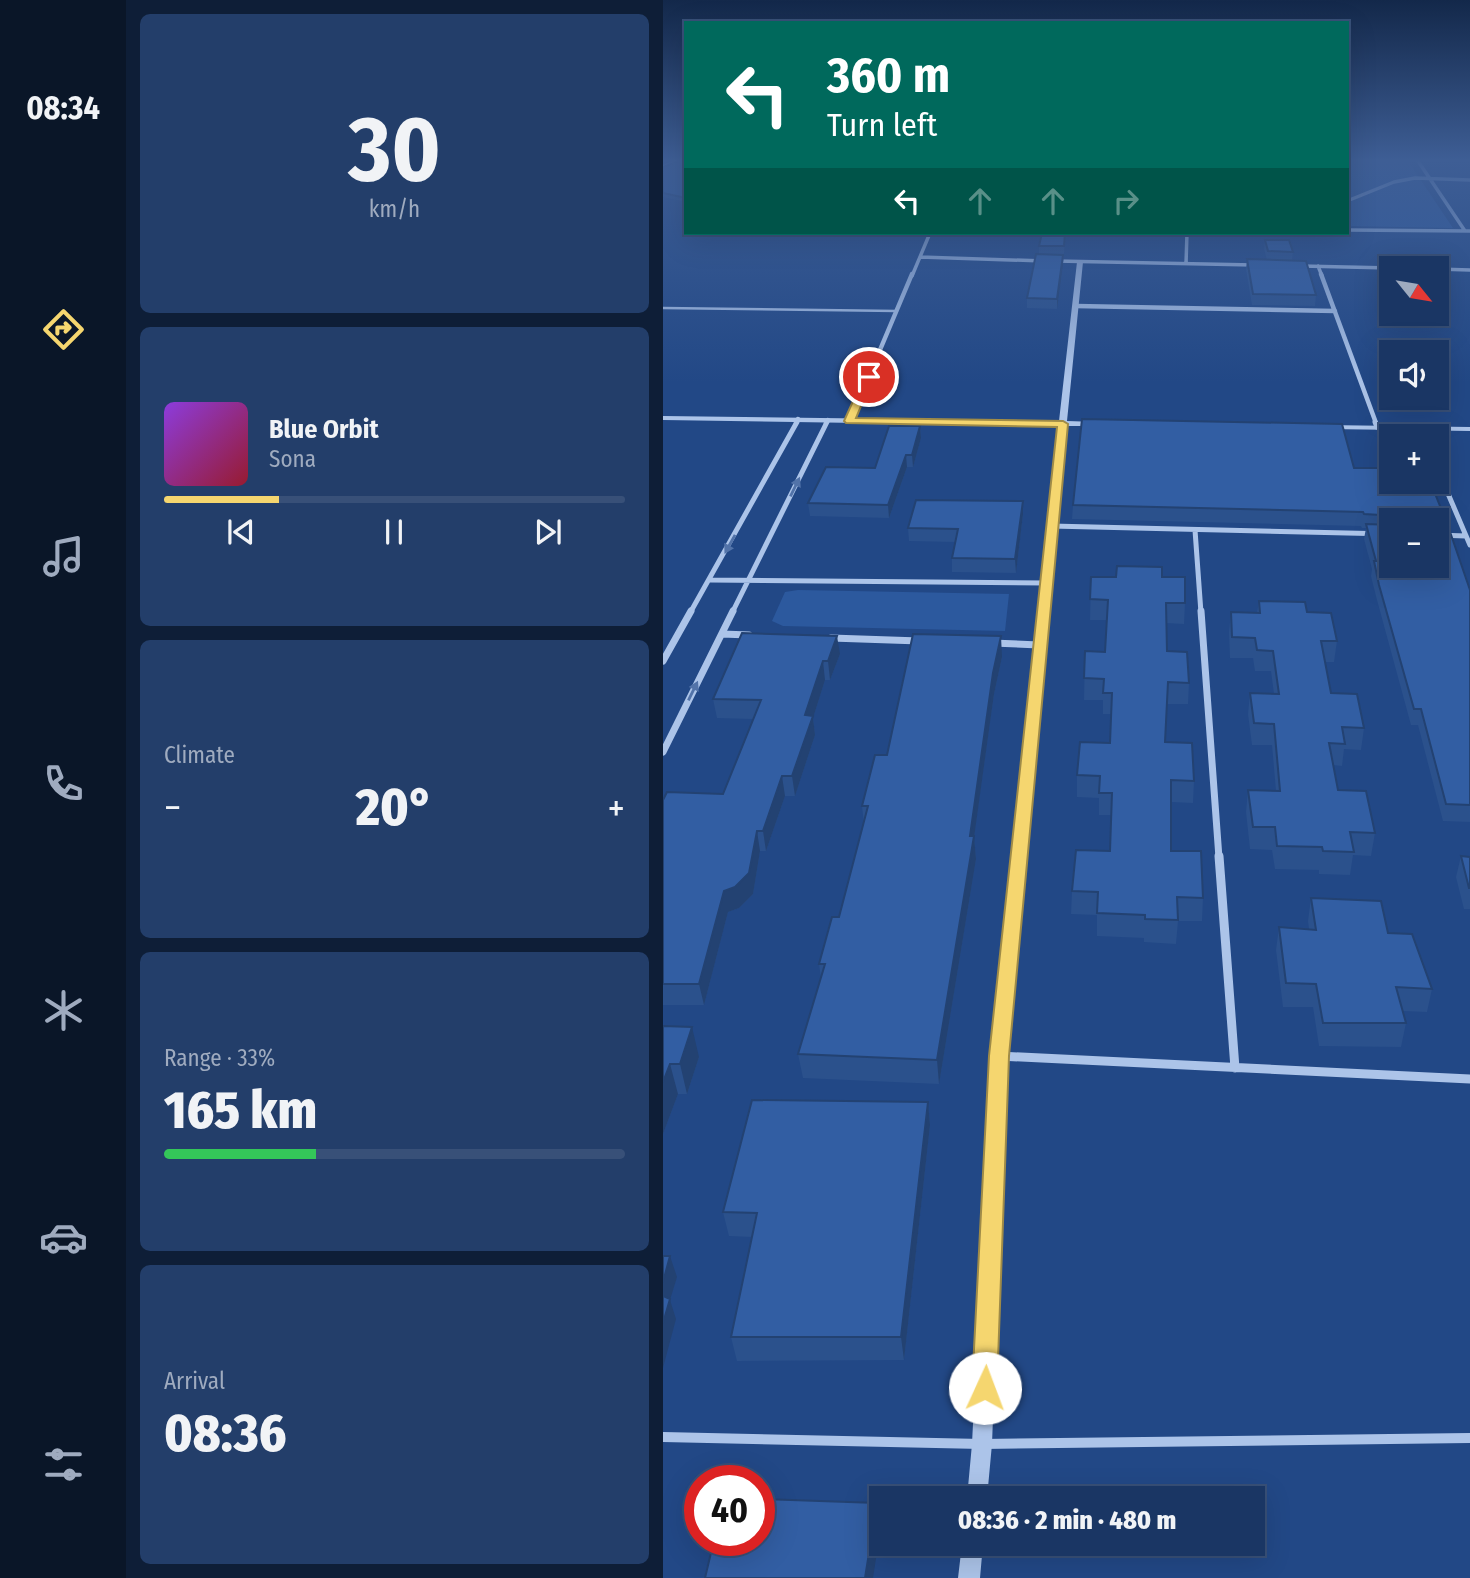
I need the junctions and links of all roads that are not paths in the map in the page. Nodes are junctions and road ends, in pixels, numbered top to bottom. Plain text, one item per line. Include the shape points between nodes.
1 (929, 235) edge
2 (1187, 235) edge
3 (920, 257) junction
4 (1080, 262) junction
5 (1186, 264) junction
6 (1265, 265) edge
7 (1292, 266) edge
8 (1318, 266) junction
9 (1379, 268) edge
10 (1449, 269) edge
11 (1470, 270) edge
12 (1076, 306) junction
13 (663, 308) edge
14 (897, 311) junction
15 (1335, 312) junction
16 (663, 418) edge
17 (798, 419) junction
18 (828, 420) junction
19 (850, 421) junction
20 (1063, 424) junction
21 (1104, 424) edge
22 (1323, 427) edge
23 (1377, 427) joint
24 (1470, 429) edge
25 (1449, 430) edge
26 (1448, 494) edge
27 (1460, 523) junction
28 (1470, 523) edge
29 (1051, 526) junction
30 (1195, 530) junction
31 (1379, 534) edge
32 (1449, 535) edge
33 (1466, 536) junction
34 (1470, 545) edge
35 (710, 580) junction
36 (748, 580) junction
37 (1045, 583) junction
38 (722, 634) junction
39 (763, 635) edge
40 (818, 637) edge
41 (928, 641) edge
42 (983, 643) edge
43 (1039, 645) junction
44 (663, 661) edge
45 (663, 752) edge
46 (999, 1056) junction
47 (1235, 1068) junction
48 (1470, 1079) edge
49 (663, 1437) edge
50 (1470, 1438) edge
51 (982, 1444) junction
52 (978, 1486) edge
53 (972, 1556) edge
54 (969, 1578) edge

1 - 3 street
2 - 5 street
3 - 4 street
3 - 14 street
4 - 5 street
4 - 12 street
5 - 6 street
7 - 8 street
8 - 9 street
8 - 15 street
10 - 11 street
12 - 15 street
12 - 20 street
13 - 14 lane
14 - 19 street
15 - 23 street
16 - 17 street
17 - 18 street
17 -> 35 street
18 - 19 street
36 -> 18 street
19 - 20 street
20 - 21 street
20 - 29 street
22 - 23 street
24 - 25 street
26 - 27 street
27 - 28 street
27 - 33 street
29 - 30 street
29 - 37 street
30 - 31 street
30 - 47 street
32 - 33 street
33 - 34 street
35 - 36 street
35 - 44 street
36 - 37 street
36 - 38 street
37 - 43 street
38 - 39 street
45 -> 38 street
40 - 41 street
42 - 43 street
43 - 46 street
46 - 47 street
46 - 51 street
47 - 48 street
49 - 51 street
50 - 51 street
51 - 52 street
53 - 54 street

